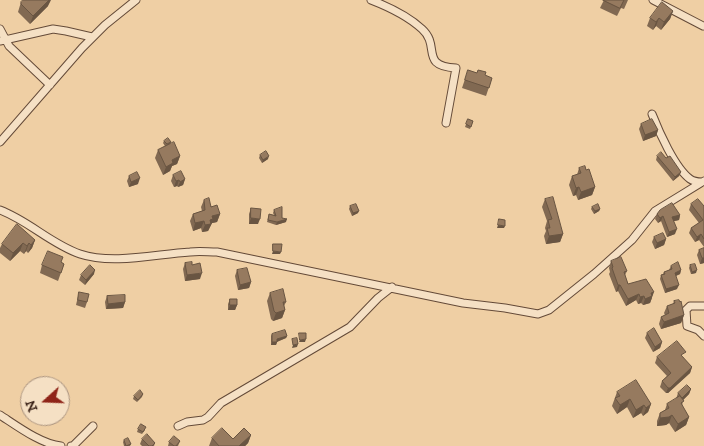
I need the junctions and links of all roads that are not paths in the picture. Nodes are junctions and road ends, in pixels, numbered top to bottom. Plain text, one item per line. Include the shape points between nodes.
1 (136, 0) edge
2 (371, 0) edge
3 (653, 0) edge
4 (703, 26) edge
5 (0, 29) edge
6 (92, 37) junction
7 (2, 40) edge
8 (50, 84) junction
9 (652, 114) dead end
10 (446, 123) dead end
11 (0, 142) edge
12 (703, 182) edge
13 (0, 210) edge
14 (392, 288) junction
15 (704, 306) edge
16 (704, 336) edge
17 (0, 415) edge
18 (93, 426) dead end
19 (178, 426) dead end
20 (61, 446) edge
21 (71, 446) edge

1 - 6 street
2 - 10 street via 421,28 429,38 432,56 437,63 456,68
3 - 4 street
5 - 7 street
6 - 7 street via 53,29
6 - 8 street
7 - 8 street
8 - 11 street
9 - 12 street via 682,170 690,179
12 - 14 street via 655,211 624,247 543,313 532,314
13 - 14 street via 81,255 116,259 217,252
14 - 19 street via 350,327 222,403 203,420
15 - 16 street via 690,306 686,310 687,326
17 - 20 street via 52,445
18 - 21 street

